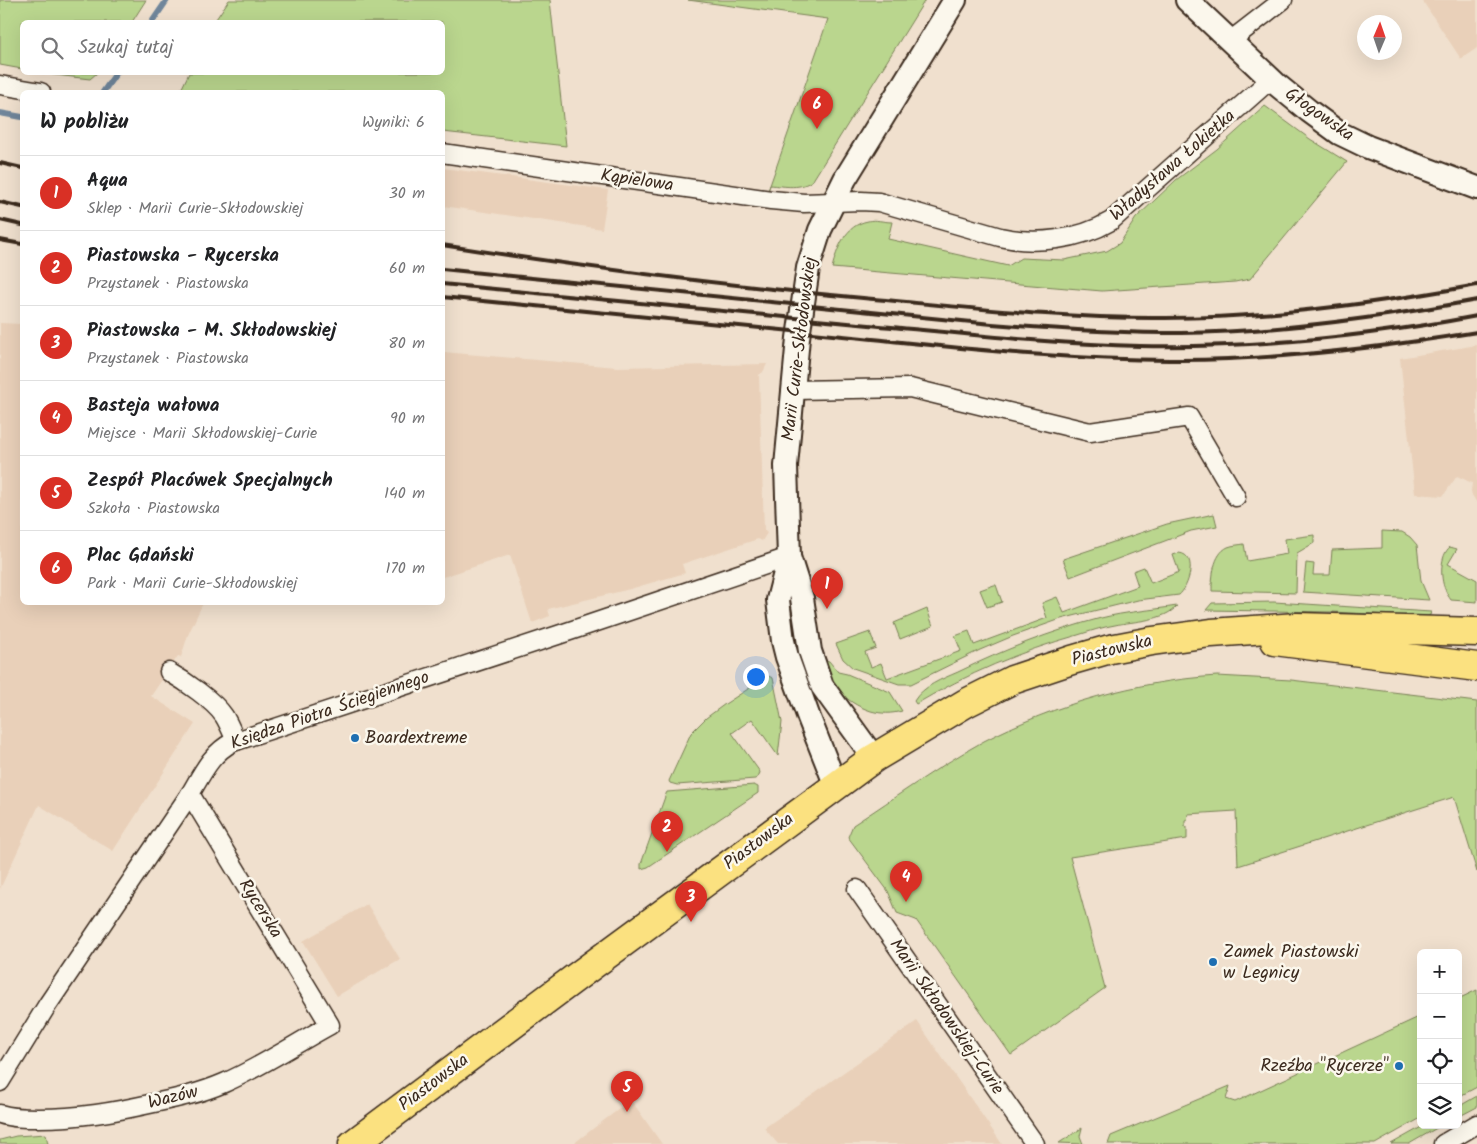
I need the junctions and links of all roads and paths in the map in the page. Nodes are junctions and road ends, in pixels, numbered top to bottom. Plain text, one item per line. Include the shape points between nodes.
1 (955, 0) edge
2 (1187, 0) edge
3 (1283, 0) edge
4 (1230, 41) junction
5 (1271, 79) junction
6 (0, 84) edge
7 (31, 90) edge
8 (445, 153) edge
9 (1477, 188) edge
10 (833, 202) junction
11 (793, 390) junction
12 (1236, 497) dead end
13 (789, 557) junction
14 (1477, 632) edge
15 (1211, 633) junction
16 (1477, 667) edge
17 (169, 672) dead end
18 (236, 741) junction
19 (874, 758) junction
20 (836, 786) junction
21 (190, 794) junction
22 (857, 889) dead end
23 (330, 1025) joint
24 (0, 1082) edge
25 (0, 1114) edge
26 (1477, 1124) edge
27 (353, 1144) edge
28 (1035, 1144) edge
29 (1443, 1144) edge

1 - 10 street, Marii Curie-Skłodowskiej
2 - 4 street, Głogowska
3 - 4 street
4 - 5 street, Głogowska
5 - 9 street, Głogowska via 1334,130 1352,140
5 - 10 street, Władysława Łokietka via 1119,215 1090,231 1046,240 1018,240 887,203
6 - 7 street
8 - 10 street, Kąpielowa via 770,200
10 - 11 street, Marii Curie-Skłodowskiej via 809,262
11 - 12 street via 910,388 1090,432 1189,417
11 - 13 street, Marii Curie-Skłodowskiej via 786,466
13 - 18 street, Księdza Piotra Ściegiennego
13 - 19 street, Marii Curie-Skłodowskiej via 802,598 810,651 822,686
13 - 20 street, Marii Curie-Skłodowskiej via 778,600 783,641
14 - 15 main road, Piastowska via 1297,626
15 - 16 main road, Piastowska
15 - 19 main road, Piastowska via 1110,650 1012,680 966,703
17 - 18 street via 218,708
18 - 21 street, Księdza Piotra Ściegiennego via 216,753
19 - 20 main road, Piastowska
20 - 27 main road, Piastowska
21 - 23 street, Rycerska
21 - 24 street, Księdza Piotra Ściegiennego via 53,997
22 - 28 street, Marii Skłodowskiej-Curie
23 - 25 street, Wazów via 251,1070 179,1098 79,1117 19,1118
26 - 29 street

